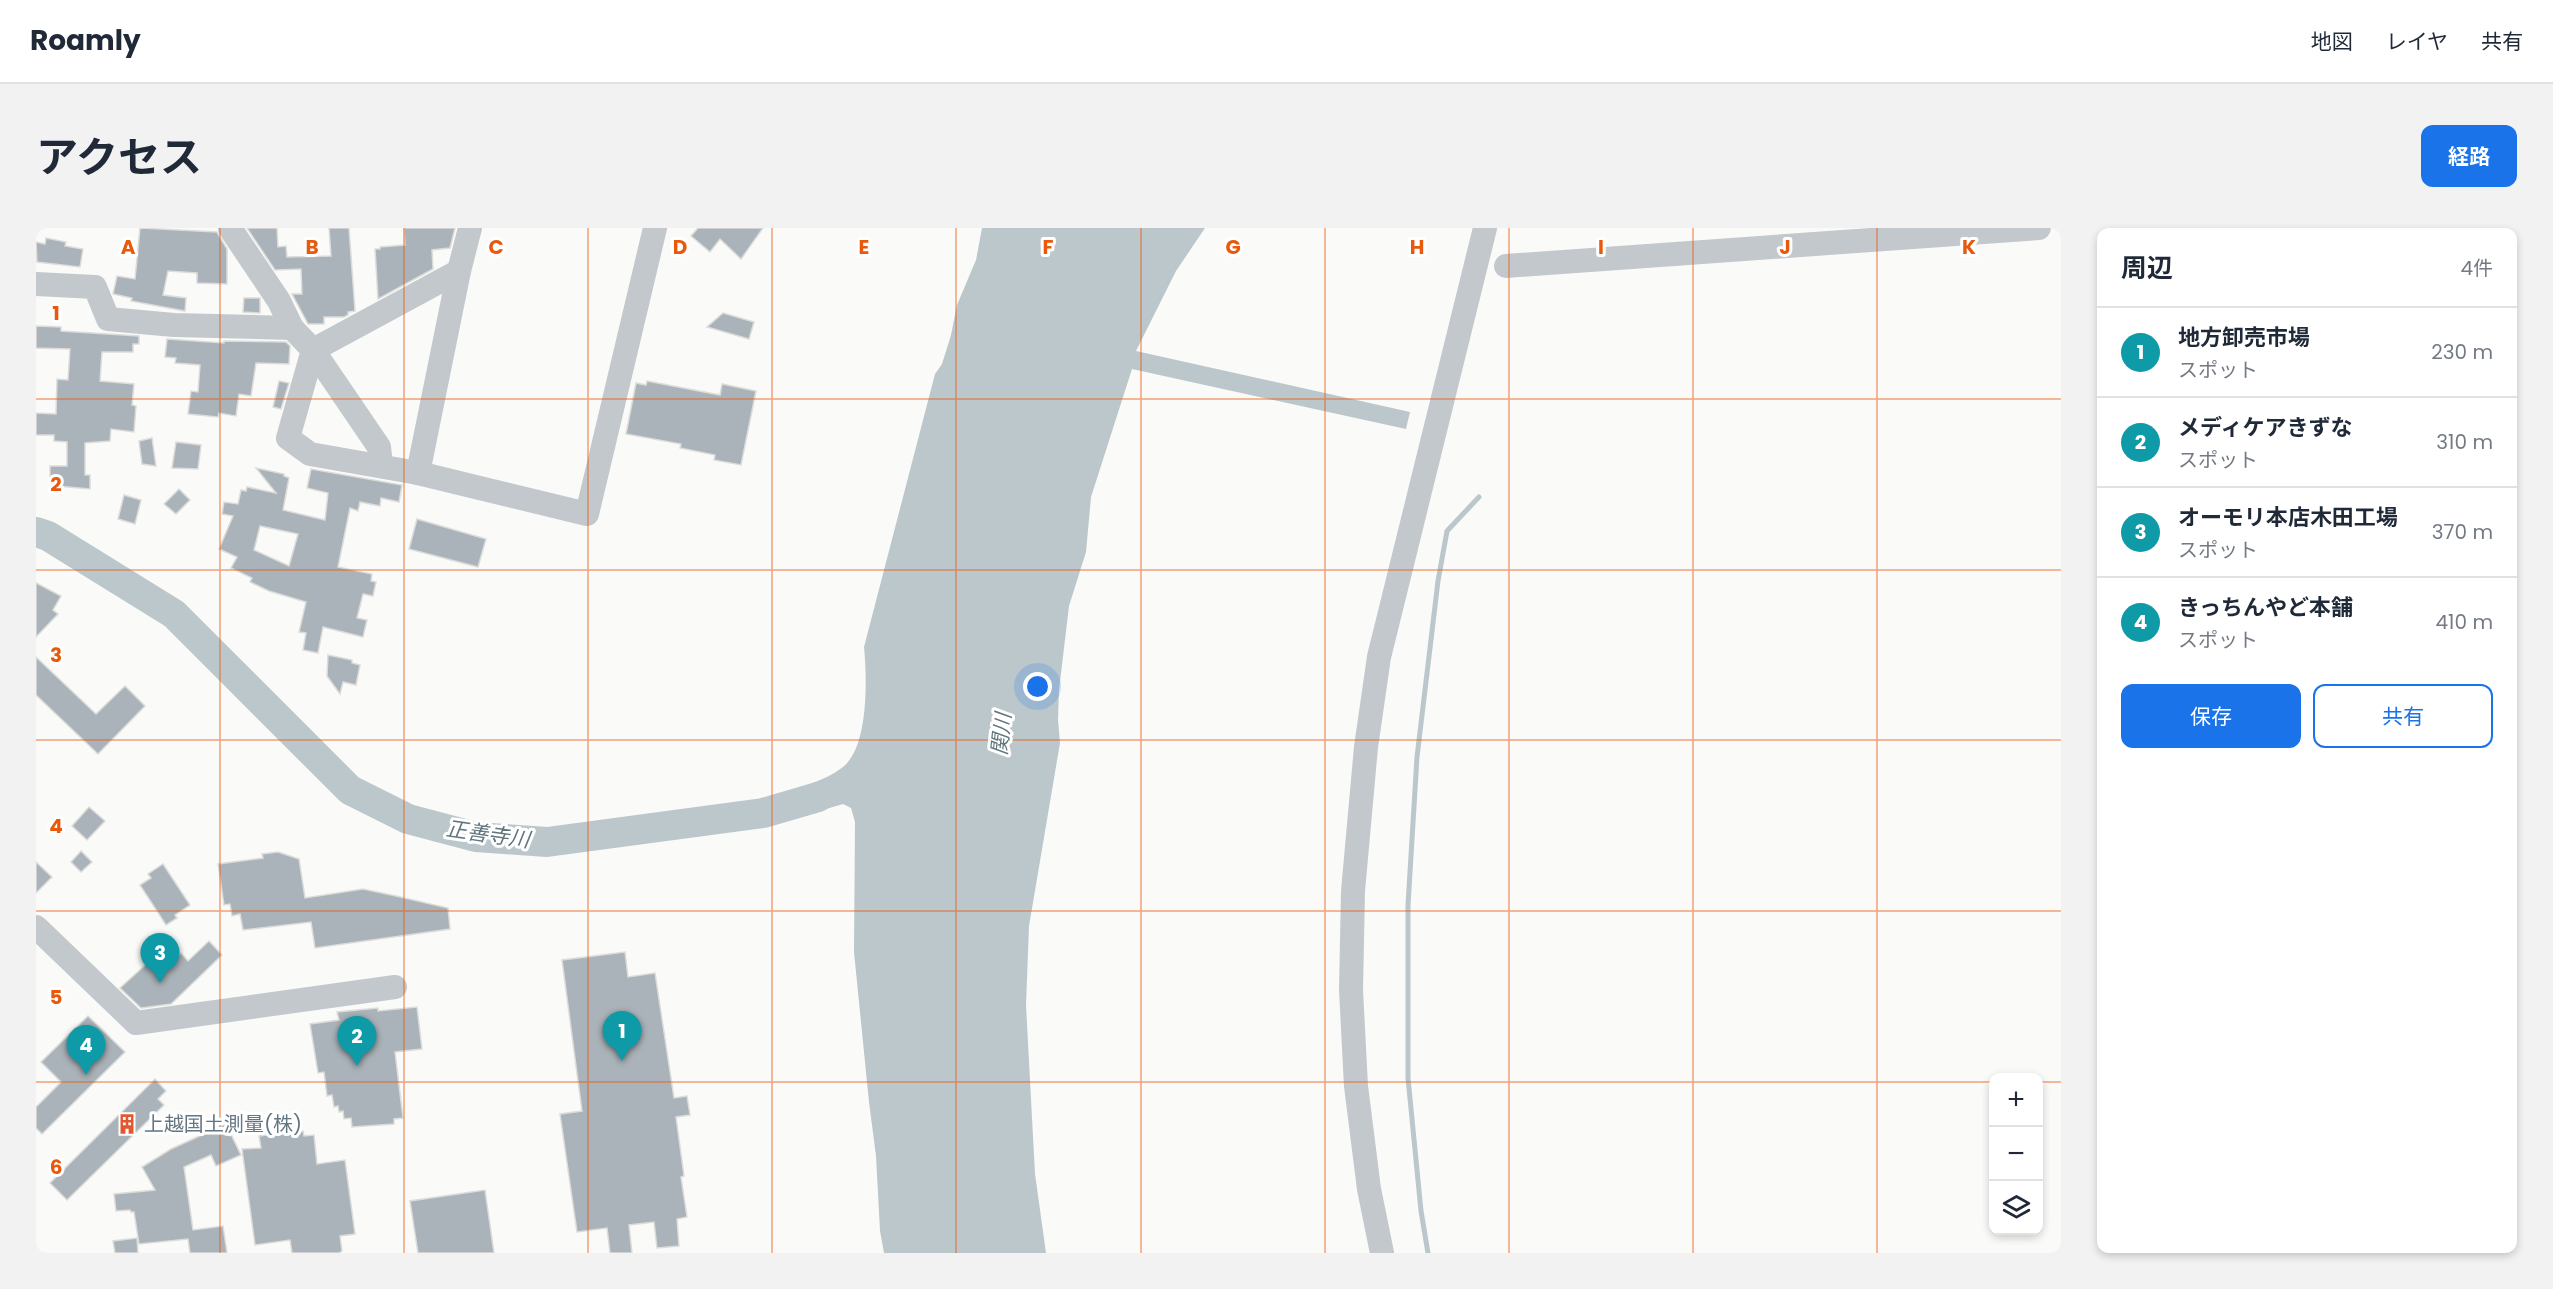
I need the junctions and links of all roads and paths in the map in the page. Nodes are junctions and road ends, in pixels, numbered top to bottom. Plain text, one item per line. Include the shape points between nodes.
1 (230, 228) edge
2 (470, 228) edge
3 (655, 228) edge
4 (1485, 228) edge
5 (2039, 228) edge
6 (1506, 266) dead end
7 (459, 271) junction
8 (36, 284) edge
9 (292, 328) junction
10 (313, 350) junction
11 (381, 465) junction
12 (418, 473) junction
13 (36, 927) edge
14 (395, 987) dead end
15 (1382, 1253) edge

1 - 9 street via 279,301
2 - 7 street
3 - 12 street via 587,514
4 - 15 street via 1379,657 1366,747 1353,891 1351,990 1356,1086
5 - 6 street
7 - 10 street
7 - 12 street
8 - 9 street via 95,286 108,319
9 - 10 street
10 - 11 street via 379,447
10 - 11 street via 288,438 310,454
11 - 12 street
13 - 14 street via 136,1023

